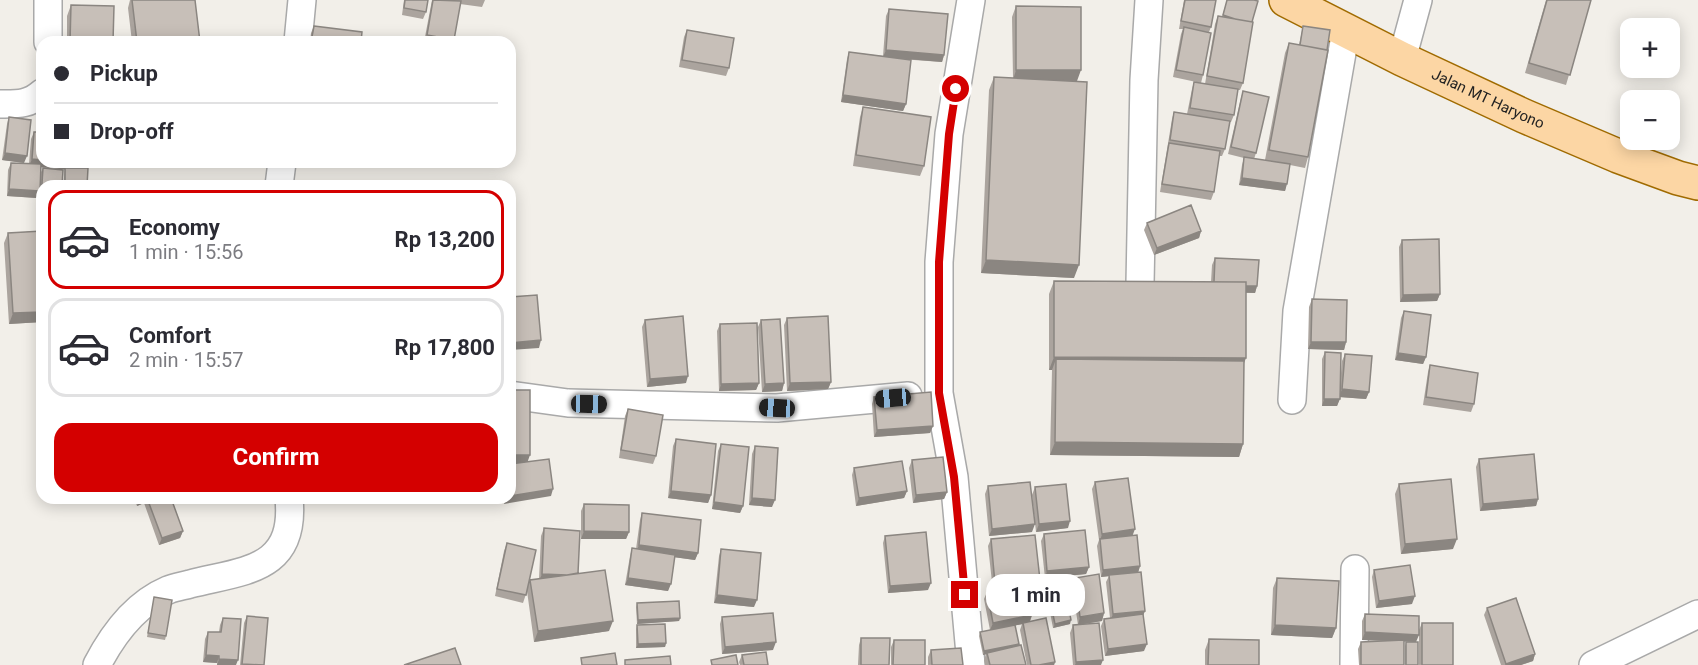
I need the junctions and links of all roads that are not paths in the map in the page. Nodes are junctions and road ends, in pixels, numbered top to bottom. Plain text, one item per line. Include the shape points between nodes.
1 (48, 0) edge
2 (302, 0) edge
3 (971, 0) edge
4 (1149, 0) edge
5 (1286, 0) edge
6 (1418, 0) edge
7 (1346, 30) junction
8 (48, 36) edge
9 (299, 36) edge
10 (1402, 59) junction
11 (36, 98) edge
12 (0, 104) edge
13 (1698, 183) edge
14 (1140, 284) edge
15 (939, 393) junction
16 (516, 396) edge
17 (1292, 400) dead end
18 (289, 504) edge
19 (1355, 569) dead end
20 (1698, 614) edge
21 (97, 665) edge
22 (971, 665) edge
23 (1354, 665) edge
24 (1593, 665) edge

1 - 8 street
2 - 9 street
3 - 15 street via 949,134 939,262
4 - 14 street
5 - 7 main road, Jalan MT Haryono
6 - 10 street
7 - 10 main road, Jalan MT Haryono
7 - 17 street via 1297,311
10 - 13 main road, Jalan MT Haryono via 1617,156
11 - 12 street via 18,104
15 - 16 street via 777,408 568,403
15 - 22 street via 954,477
18 - 21 street via 288,529 274,556 258,567 168,590 152,599 126,621
19 - 23 street
20 - 24 street

